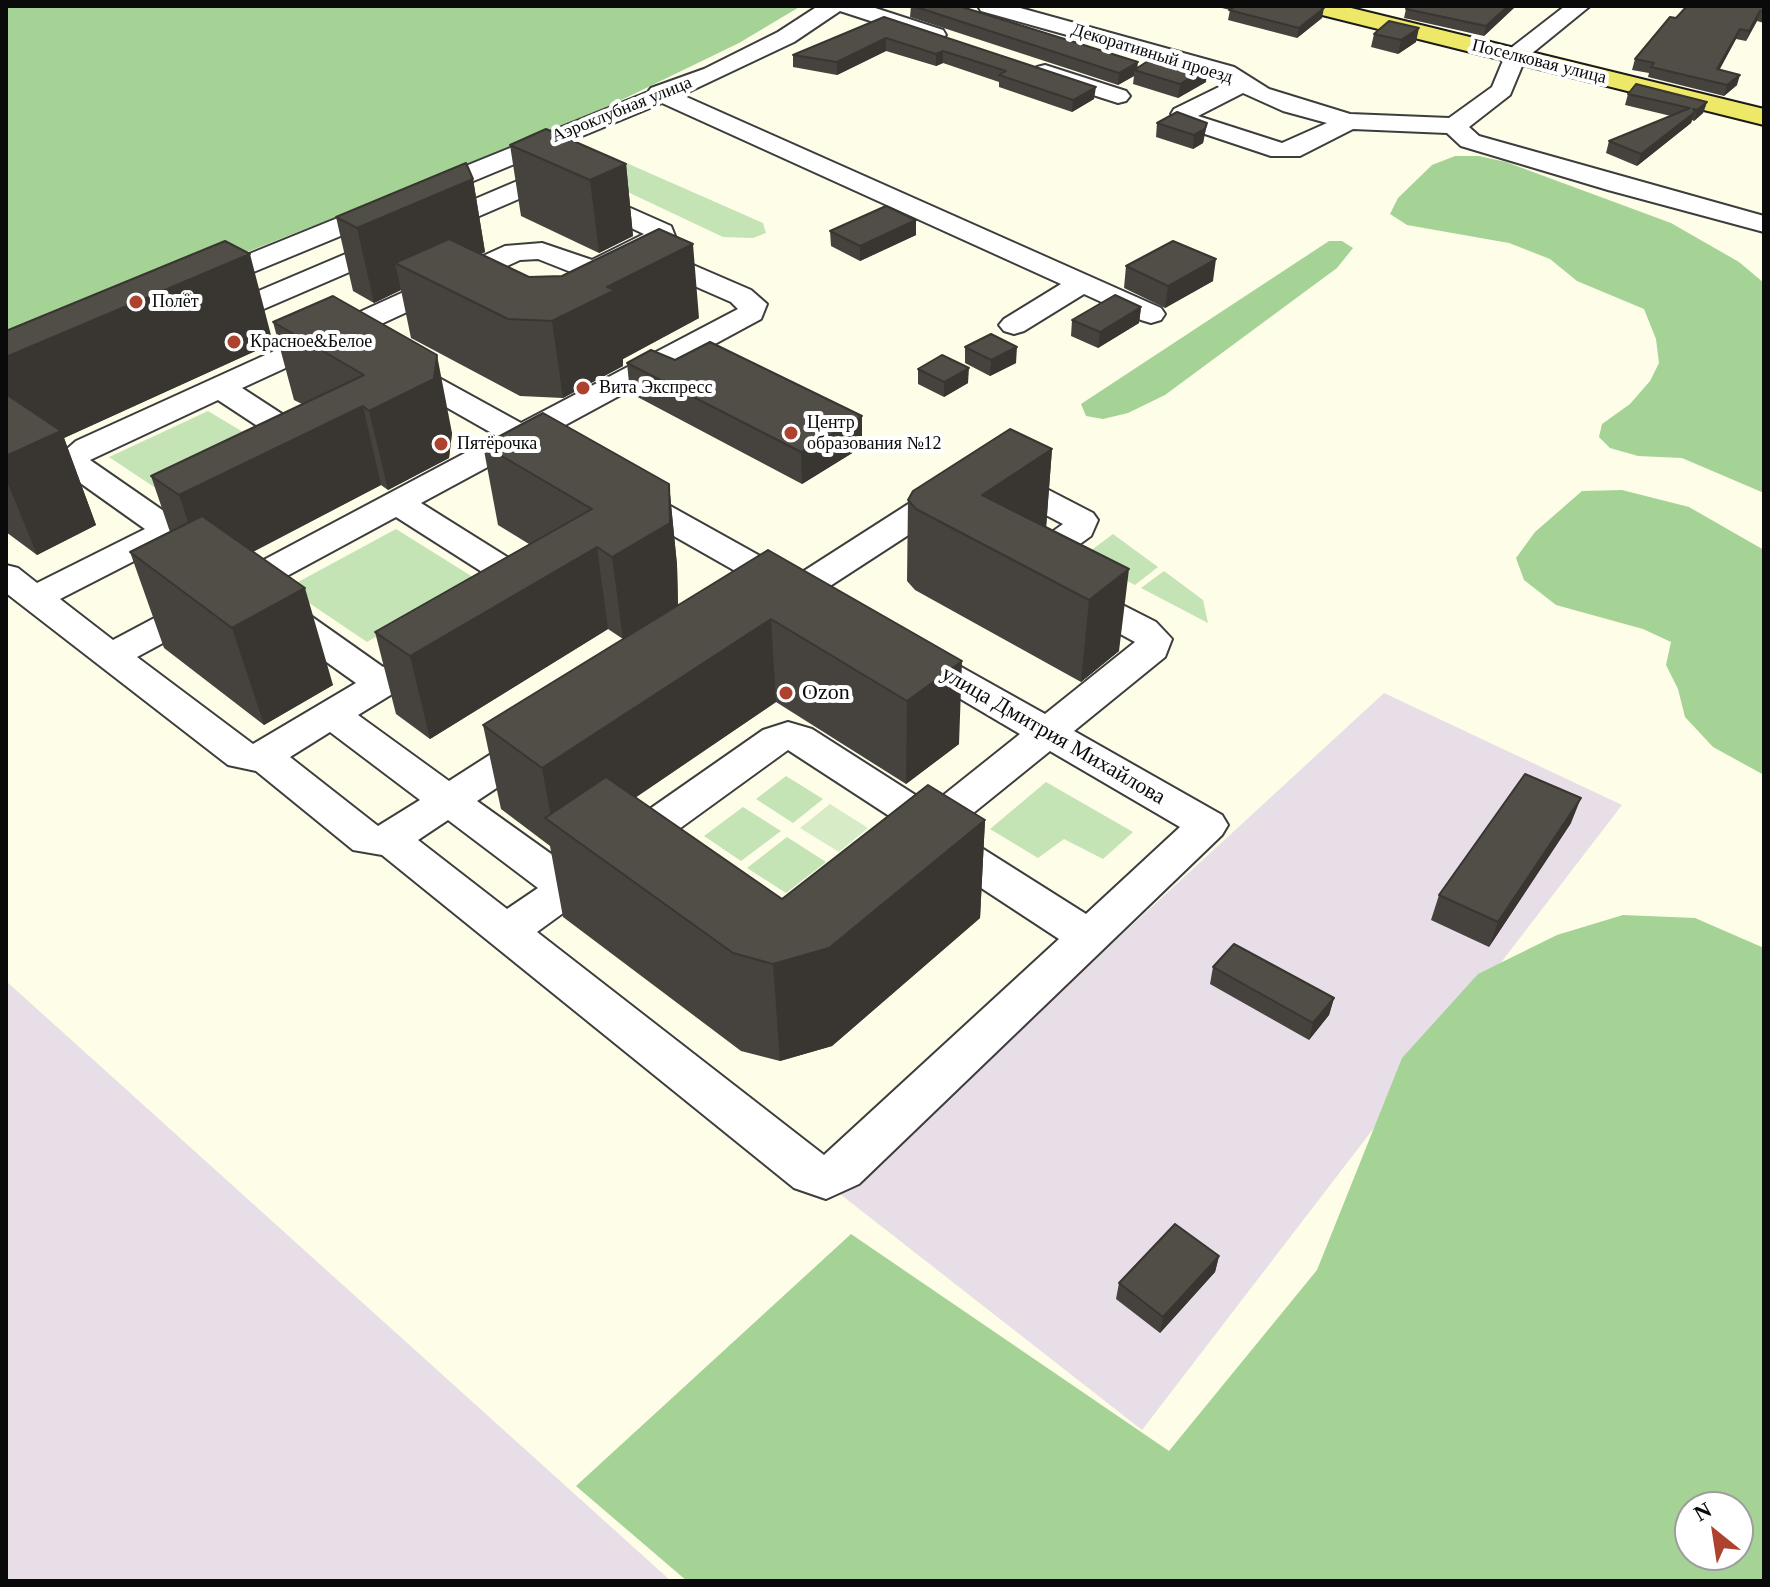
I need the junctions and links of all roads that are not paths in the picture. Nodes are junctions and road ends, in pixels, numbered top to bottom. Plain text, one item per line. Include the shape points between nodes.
1 (833, 6) edge
2 (847, 6) edge
3 (989, 6) edge
4 (1314, 6) edge
5 (1579, 6) edge
6 (952, 41) edge
7 (1515, 56) junction
8 (1028, 66) edge
9 (1245, 83) junction
10 (659, 93) junction
11 (1118, 96) dead end
12 (1764, 117) edge
13 (1349, 121) junction
14 (1454, 126) junction
15 (1764, 224) edge
16 (634, 249) junction
17 (228, 273) junction
18 (1082, 283) junction
19 (270, 296) junction
20 (168, 298) edge
21 (1151, 314) dead end
22 (314, 321) junction
23 (1014, 325) dead end
24 (193, 329) edge
25 (219, 387) junction
26 (522, 437) junction
27 (294, 466) edge
28 (397, 503) junction
29 (6, 576) edge
30 (243, 586) junction
31 (802, 594) junction
32 (35, 598) junction
33 (745, 607) edge
34 (501, 613) edge
35 (461, 636) edge
36 (881, 638) edge
37 (111, 656) junction
38 (383, 684) junction
39 (331, 714) junction
40 (565, 725) edge
41 (1048, 732) junction
42 (263, 756) junction
43 (449, 801) junction
44 (932, 825) junction
45 (389, 839) junction
46 (898, 852) edge
47 (568, 888) junction
48 (506, 932) junction
49 (1089, 937) junction

1 - 10 street, Аэроклубная улица via 763,50
2 - 6 street
3 - 9 street, Декоративный проезд via 1226,72
4 - 7 main road, Поселковая улица
5 - 7 street
7 - 12 main road, Поселковая улица
7 - 14 street via 1502,90
8 - 11 street
9 - 13 street, Декоративный проезд via 1292,106
9 - 13 street via 1183,114 1187,120 1280,151 1291,151
10 - 17 street, Аэроклубная улица
10 - 18 street
13 - 14 street, Декоративный проезд
14 - 15 street via 1470,141
16 - 19 street via 661,232 556,183 543,182
16 - 22 street via 589,269 532,249 515,252 467,287
16 - 26 street via 673,280 749,301 751,313
17 - 19 street
17 - 20 street, Аэроклубная улица
18 - 21 street
18 - 23 street
19 - 22 street
19 - 24 street
22 - 25 street
22 - 26 street
25 - 27 street via 311,447 313,453
25 - 32 street via 75,456 73,463 183,523
26 - 28 street
26 - 31 street
28 - 30 street
28 - 34 street via 527,585 527,597
29 - 32 street
30 - 37 street
30 - 38 street
31 - 33 street
31 - 41 street via 975,476 996,476 1072,514 1081,520 1079,529 1030,568 1154,639 1152,649
32 - 37 street
35 - 38 street
36 - 41 street, улица Дмитрия Михайлова
37 - 42 street via 242,756
38 - 39 street
39 - 42 street
39 - 43 street
40 - 43 street
41 - 44 street
41 - 49 street, улица Дмитрия Михайлова via 1208,825
42 - 45 street via 368,840
43 - 45 street
43 - 47 street
44 - 46 street
44 - 47 street via 788,735 650,850
44 - 49 street via 946,845
45 - 48 street
47 - 48 street
48 - 49 street via 811,1173 826,1178 842,1169

